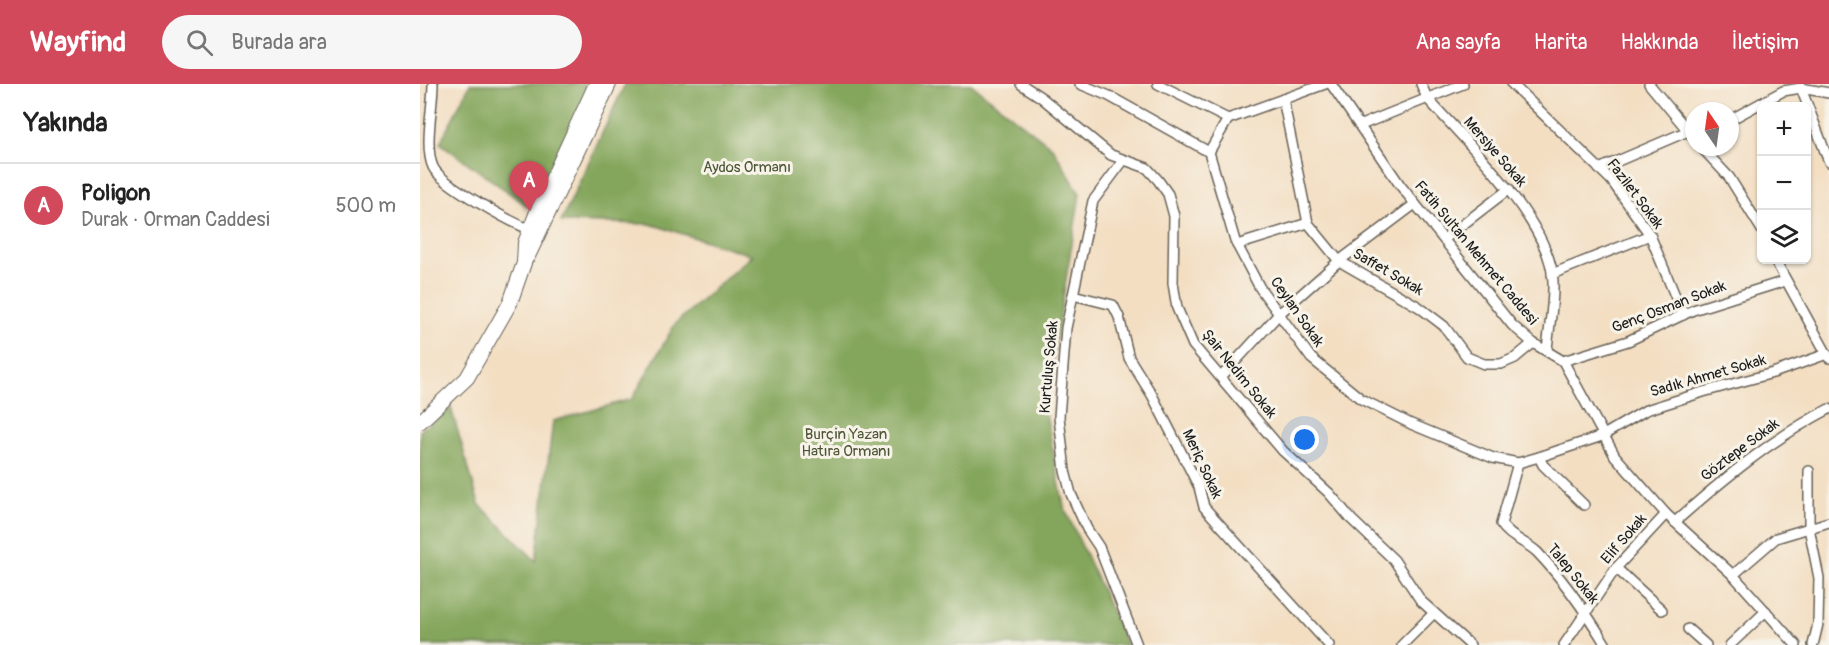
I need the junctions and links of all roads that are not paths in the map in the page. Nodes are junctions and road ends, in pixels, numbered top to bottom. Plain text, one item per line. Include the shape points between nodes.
1 (433, 84) edge
2 (596, 84) edge
3 (609, 84) edge
4 (1021, 84) edge
5 (1080, 84) edge
6 (1158, 84) edge
7 (1325, 84) edge
8 (1331, 84) edge
9 (1421, 84) edge
10 (1463, 84) edge
11 (1512, 84) edge
12 (1649, 84) edge
13 (1801, 88) junction
14 (1829, 93) edge
15 (1427, 98) junction
16 (1283, 99) junction
17 (1739, 115) edge
18 (1228, 119) junction
19 (1361, 125) junction
20 (1685, 128) edge
21 (1685, 137) edge
22 (1209, 152) junction
23 (1710, 156) edge
24 (1122, 161) junction
25 (1829, 162) edge
26 (1599, 169) junction
27 (1509, 189) junction
28 (1415, 204) junction
29 (1308, 223) junction
30 (1757, 223) edge
31 (535, 231) junction
32 (1650, 235) junction
33 (1444, 239) junction
34 (1237, 244) junction
35 (1339, 261) junction
36 (1777, 264) edge
37 (1552, 274) junction
38 (1785, 281) junction
39 (1072, 295) junction
40 (1279, 314) junction
41 (1683, 315) junction
42 (1533, 343) junction
43 (1547, 350) junction
44 (1828, 356) edge
45 (1563, 360) junction
46 (1221, 377) junction
47 (1829, 409) edge
48 (420, 422) edge
49 (1602, 436) junction
50 (1539, 458) junction
51 (1518, 463) junction
52 (1809, 471) dead end
53 (1584, 505) dead end
54 (1666, 514) junction
55 (1675, 522) junction
56 (1829, 522) edge
57 (1809, 528) junction
58 (1616, 568) junction
59 (1733, 575) junction
60 (1829, 577) edge
61 (1819, 578) junction
62 (1662, 610) dead end
63 (1766, 611) junction
64 (1586, 613) junction
65 (1434, 614) junction
66 (1688, 629) dead end
67 (1137, 645) edge
68 (1329, 645) edge
69 (1402, 645) edge
70 (1470, 645) edge
71 (1564, 645) edge
72 (1606, 645) edge
73 (1706, 645) edge
74 (1730, 645) edge
75 (1796, 645) edge
76 (1813, 645) edge

1 - 31 street via 429,145 433,168 465,194
2 - 31 street
3 - 31 street
4 - 24 street, Şair Nedim Sokak
5 - 22 street via 1110,96
6 - 18 street
7 - 16 street
8 - 19 street, Fatih Sultan Mehmet Caddesi
9 - 15 street, Mersiye Sokak
10 - 15 street
11 - 26 street, Fazilet Sokak
12 - 20 street
13 - 14 street
13 - 17 street via 1783,91
13 - 25 street
15 - 19 street
15 - 27 street, Mersiye Sokak
16 - 18 street
16 - 29 street, Saffet Sokak
18 - 22 street
19 - 28 street, Fatih Sultan Mehmet Caddesi
21 - 26 street
22 - 34 street, Ceylan Sokak
23 - 30 street via 1730,177
24 - 39 street, Kurtuluş Sokak via 1093,201
24 - 46 street, Şair Nedim Sokak via 1148,168 1168,194 1175,225 1173,283 1177,308 1193,345
26 - 32 street, Fazilet Sokak
27 - 33 street
27 - 37 street, Mersiye Sokak via 1548,254
28 - 33 street, Fatih Sultan Mehmet Caddesi
28 - 35 street
29 - 34 street
29 - 35 street, Saffet Sokak
31 - 48 street via 510,303 467,378
32 - 37 street
32 - 41 street, Fazilet Sokak
33 - 42 street, Fatih Sultan Mehmet Caddesi via 1512,325
34 - 40 street, Ceylan Sokak
35 - 40 street
35 - 42 street, Saffet Sokak via 1419,307 1444,326 1467,357 1484,364 1501,364
36 - 38 street
37 - 43 street, Mersiye Sokak
38 - 41 street, Genç Osman Sokak
38 - 44 street
39 - 67 street, Kurtuluş Sokak via 1059,417 1065,471 1071,494 1099,547
39 - 68 street, Meriç Sokak via 1113,305 1129,358 1152,394 1199,487 1204,507
40 - 46 street
40 - 51 street, Ceylan Sokak via 1311,358 1361,399 1493,458
41 - 45 street, Genç Osman Sokak via 1628,341
42 - 43 street, Fatih Sultan Mehmet Caddesi
43 - 45 street, Fatih Sultan Mehmet Caddesi
44 - 49 street, Sadık Ahmet Sokak via 1646,410
45 - 49 street
46 - 65 street, Şair Nedim Sokak via 1282,451 1394,560 1420,601
47 - 55 street, Göztepe Sokak via 1775,440
49 - 50 street, Ceylan Sokak
49 - 54 street
50 - 51 street, Ceylan Sokak
50 - 53 street
51 - 64 street, Talep Sokak via 1501,524 1534,549
52 - 57 street
54 - 55 street
54 - 58 street, Elif Sokak
55 - 59 street
56 - 57 street
57 - 59 street via 1776,538
57 - 61 street
58 - 62 street
58 - 64 street, Elif Sokak
59 - 63 street
60 - 61 street
61 - 76 street via 1818,624
63 - 74 street
63 - 75 street
64 - 71 street, Elif Sokak
64 - 72 street, Talep Sokak
65 - 69 street
65 - 70 street, Şair Nedim Sokak
66 - 73 street

